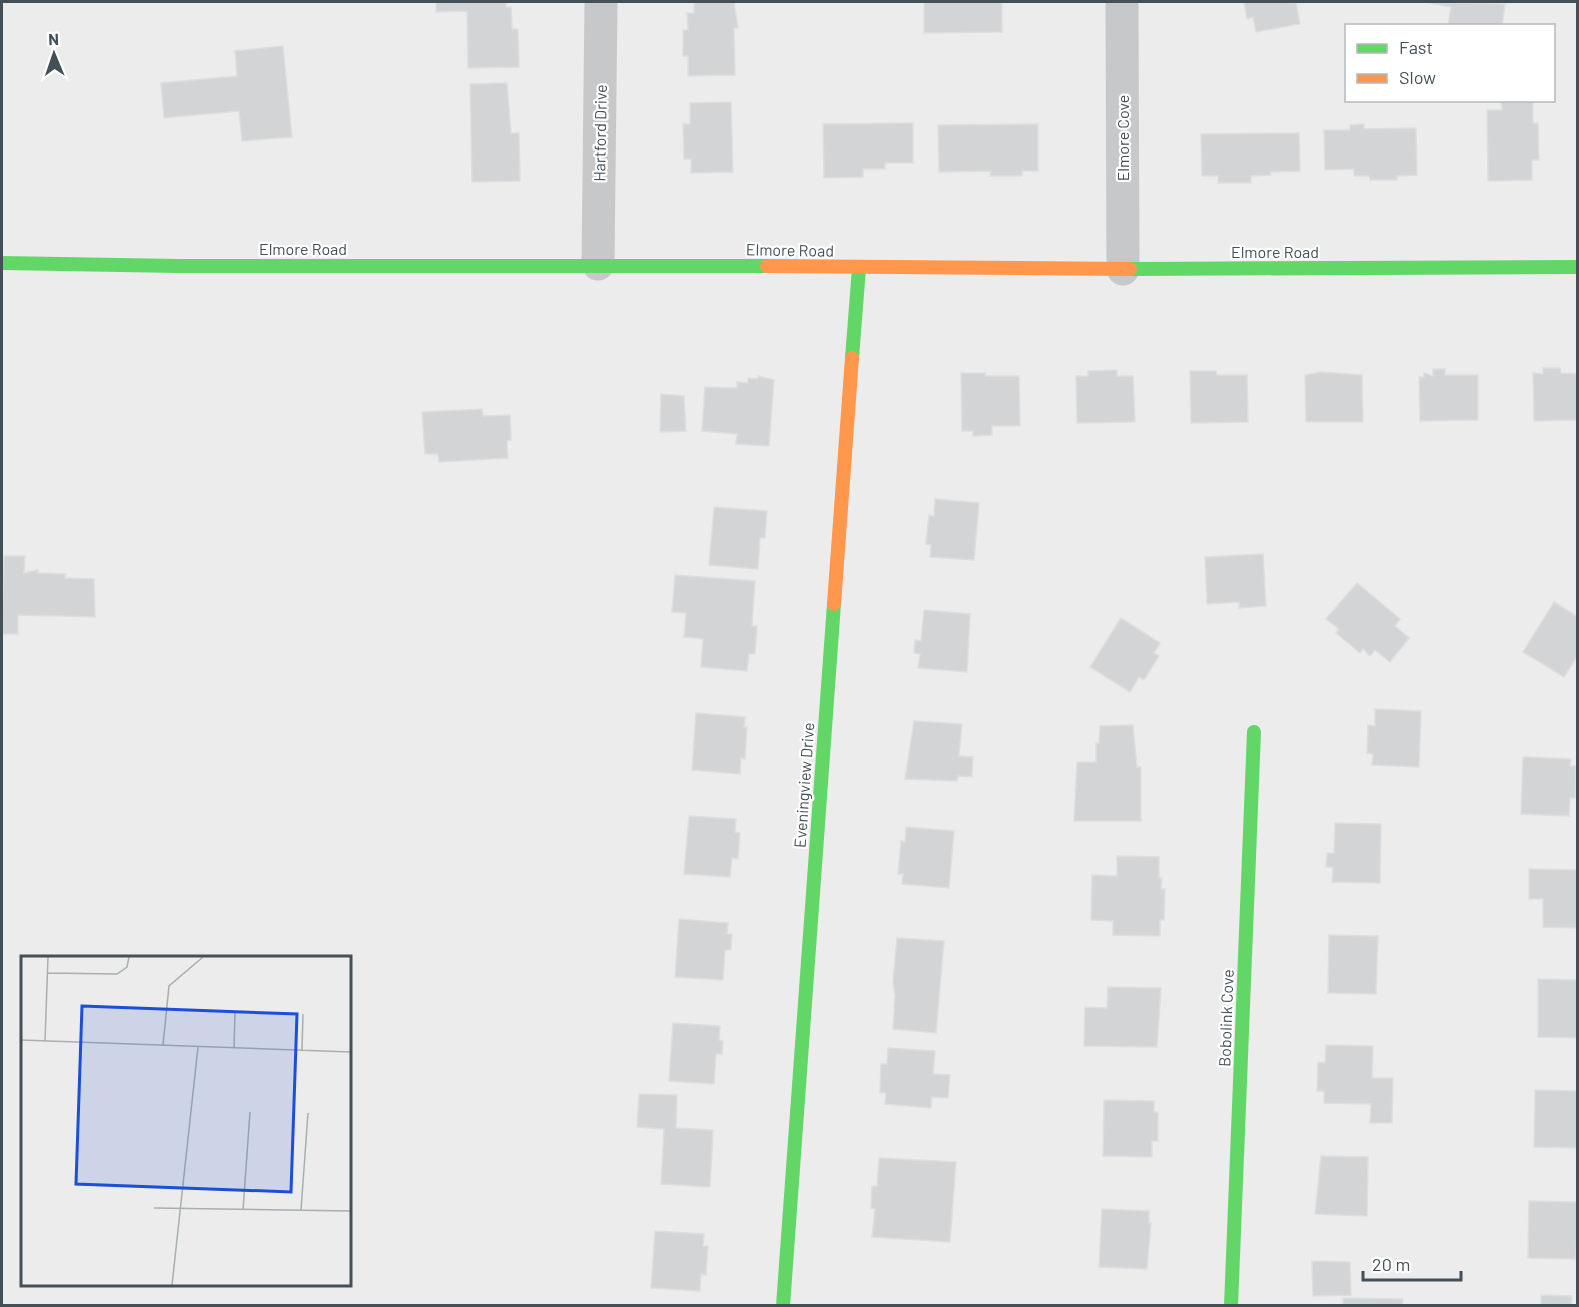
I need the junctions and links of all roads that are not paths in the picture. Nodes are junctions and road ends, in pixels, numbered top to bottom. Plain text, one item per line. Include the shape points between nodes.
1 (602, 2) edge
2 (1122, 6) dead end
3 (2, 264) edge
4 (598, 264) junction
5 (1578, 267) edge
6 (859, 268) junction
7 (1123, 269) junction
8 (1254, 732) dead end
9 (783, 1305) edge
10 (1231, 1305) edge

1 - 4 street, Hartford Drive
2 - 7 street, Elmore Cove
3 - 4 street, Elmore Road
4 - 6 street, Elmore Road
5 - 7 street, Elmore Road
6 - 7 street, Elmore Road
6 - 9 street, Eveningview Drive
8 - 10 street, Bobolink Cove

